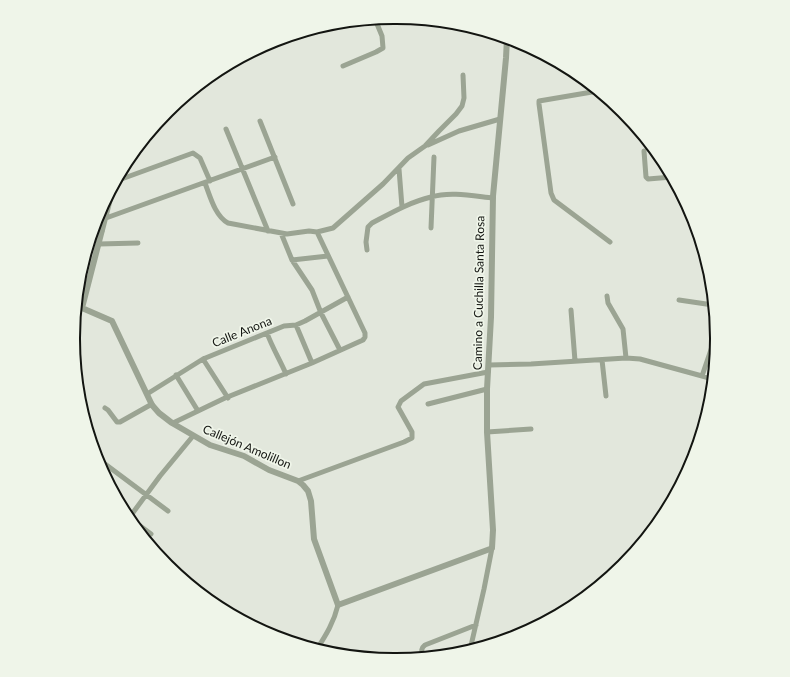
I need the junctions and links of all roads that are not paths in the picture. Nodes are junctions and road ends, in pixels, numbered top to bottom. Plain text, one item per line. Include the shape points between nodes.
1 (377, 25) edge
2 (506, 45) edge
3 (343, 66) dead end
4 (463, 75) dead end
5 (590, 92) edge
6 (500, 119) junction
7 (260, 121) dead end
8 (226, 129) dead end
9 (425, 146) junction
10 (644, 151) dead end
11 (434, 156) dead end
12 (275, 158) junction
13 (399, 169) junction
14 (242, 170) junction
15 (125, 178) edge
16 (665, 178) edge
17 (208, 182) junction
18 (432, 196) junction
19 (492, 198) junction
20 (293, 204) dead end
21 (402, 207) junction
22 (107, 212) edge
23 (106, 218) junction
24 (432, 228) dead end
25 (102, 231) joint
26 (268, 231) junction
27 (317, 232) junction
28 (282, 233) junction
29 (138, 242) dead end
30 (610, 242) dead end
31 (99, 244) junction
32 (367, 250) dead end
33 (328, 256) junction
34 (292, 260) junction
35 (84, 294) edge
36 (607, 296) dead end
37 (348, 297) junction
38 (679, 300) dead end
39 (708, 304) edge
40 (82, 310) edge
41 (571, 310) dead end
42 (321, 313) junction
43 (296, 325) junction
44 (267, 333) junction
45 (340, 350) junction
46 (709, 355) edge
47 (626, 358) junction
48 (204, 359) junction
49 (602, 360) junction
50 (576, 361) junction
51 (312, 363) junction
52 (489, 368) junction
53 (286, 374) junction
54 (176, 375) junction
55 (702, 376) junction
56 (707, 378) edge
57 (487, 389) junction
58 (147, 394) junction
59 (606, 396) dead end
60 (228, 398) junction
61 (152, 404) junction
62 (428, 404) dead end
63 (105, 408) dead end
64 (198, 411) junction
65 (173, 423) junction
66 (531, 429) dead end
67 (487, 432) junction
68 (193, 436) junction
69 (107, 465) edge
70 (298, 481) junction
71 (147, 494) junction
72 (133, 511) edge
73 (168, 511) dead end
74 (144, 529) edge
75 (151, 534) dead end
76 (492, 548) junction
77 (338, 605) junction
78 (476, 625) junction
79 (472, 643) edge
80 (321, 644) edge
81 (422, 651) edge

1 - 3 street via 383,48
2 - 6 street, Camino a Cuchilla Santa Rosa
4 - 9 street via 462,106
5 - 30 street via 539,101 551,193 554,200
6 - 9 street via 459,131
6 - 19 street, Camino a Cuchilla Santa Rosa
7 - 12 street
8 - 14 street
9 - 13 street via 408,158
10 - 16 street via 646,177
11 - 18 street
12 - 14 street
12 - 20 street
13 - 21 street
13 - 27 street via 340,224
14 - 17 street
14 - 26 street
15 - 17 street via 193,153 200,158
17 - 23 street
17 - 26 street via 211,199 224,221
18 - 19 street via 460,194
18 - 21 street
18 - 24 street
19 - 52 street, Camino a Cuchilla Santa Rosa
21 - 32 street via 368,227
22 - 23 street, Callejón Amolillon
23 - 25 street, Callejón Amolillon
25 - 31 street, Callejón Amolillon
26 - 28 street
27 - 28 street
27 - 33 street
28 - 34 street
29 - 31 street
31 - 35 street, Callejón Amolillon
33 - 34 street
33 - 37 street
34 - 42 street via 312,290
36 - 47 street via 608,303 623,329
37 - 42 street, Calle Anona
37 - 45 street via 365,337
38 - 39 street
40 - 58 street, Callejón Amolillon via 112,321
41 - 50 street
42 - 43 street, Calle Anona
42 - 45 street
43 - 44 street, Calle Anona via 284,326
43 - 51 street
44 - 48 street, Calle Anona
44 - 53 street
45 - 51 street
46 - 55 street
47 - 49 street
47 - 55 street via 640,359
48 - 54 street, Calle Anona
48 - 60 street
49 - 50 street
49 - 59 street
50 - 52 street
51 - 53 street
52 - 57 street, Camino a Cuchilla Santa Rosa
52 - 70 street via 424,384 400,401 398,407 412,432 412,438
53 - 60 street
54 - 58 street, Calle Anona
54 - 64 street
55 - 56 street
57 - 62 street
57 - 67 street, Camino a Cuchilla Santa Rosa
58 - 61 street, Callejón Amolillon
60 - 64 street
61 - 63 street via 120,422 117,422
61 - 65 street, Callejón Amolillon
64 - 65 street
65 - 68 street, Callejón Amolillon
66 - 67 street
67 - 76 street, Camino a Cuchilla Santa Rosa
68 - 70 street, Callejón Amolillon via 213,447 244,456 269,470
68 - 71 street
69 - 71 street
70 - 77 street, Callejón Amolillon via 308,490 310,496 314,539
71 - 72 street
71 - 73 street
74 - 75 street
76 - 77 street
76 - 78 street
77 - 80 street via 329,632
78 - 79 street
78 - 81 street via 425,645

